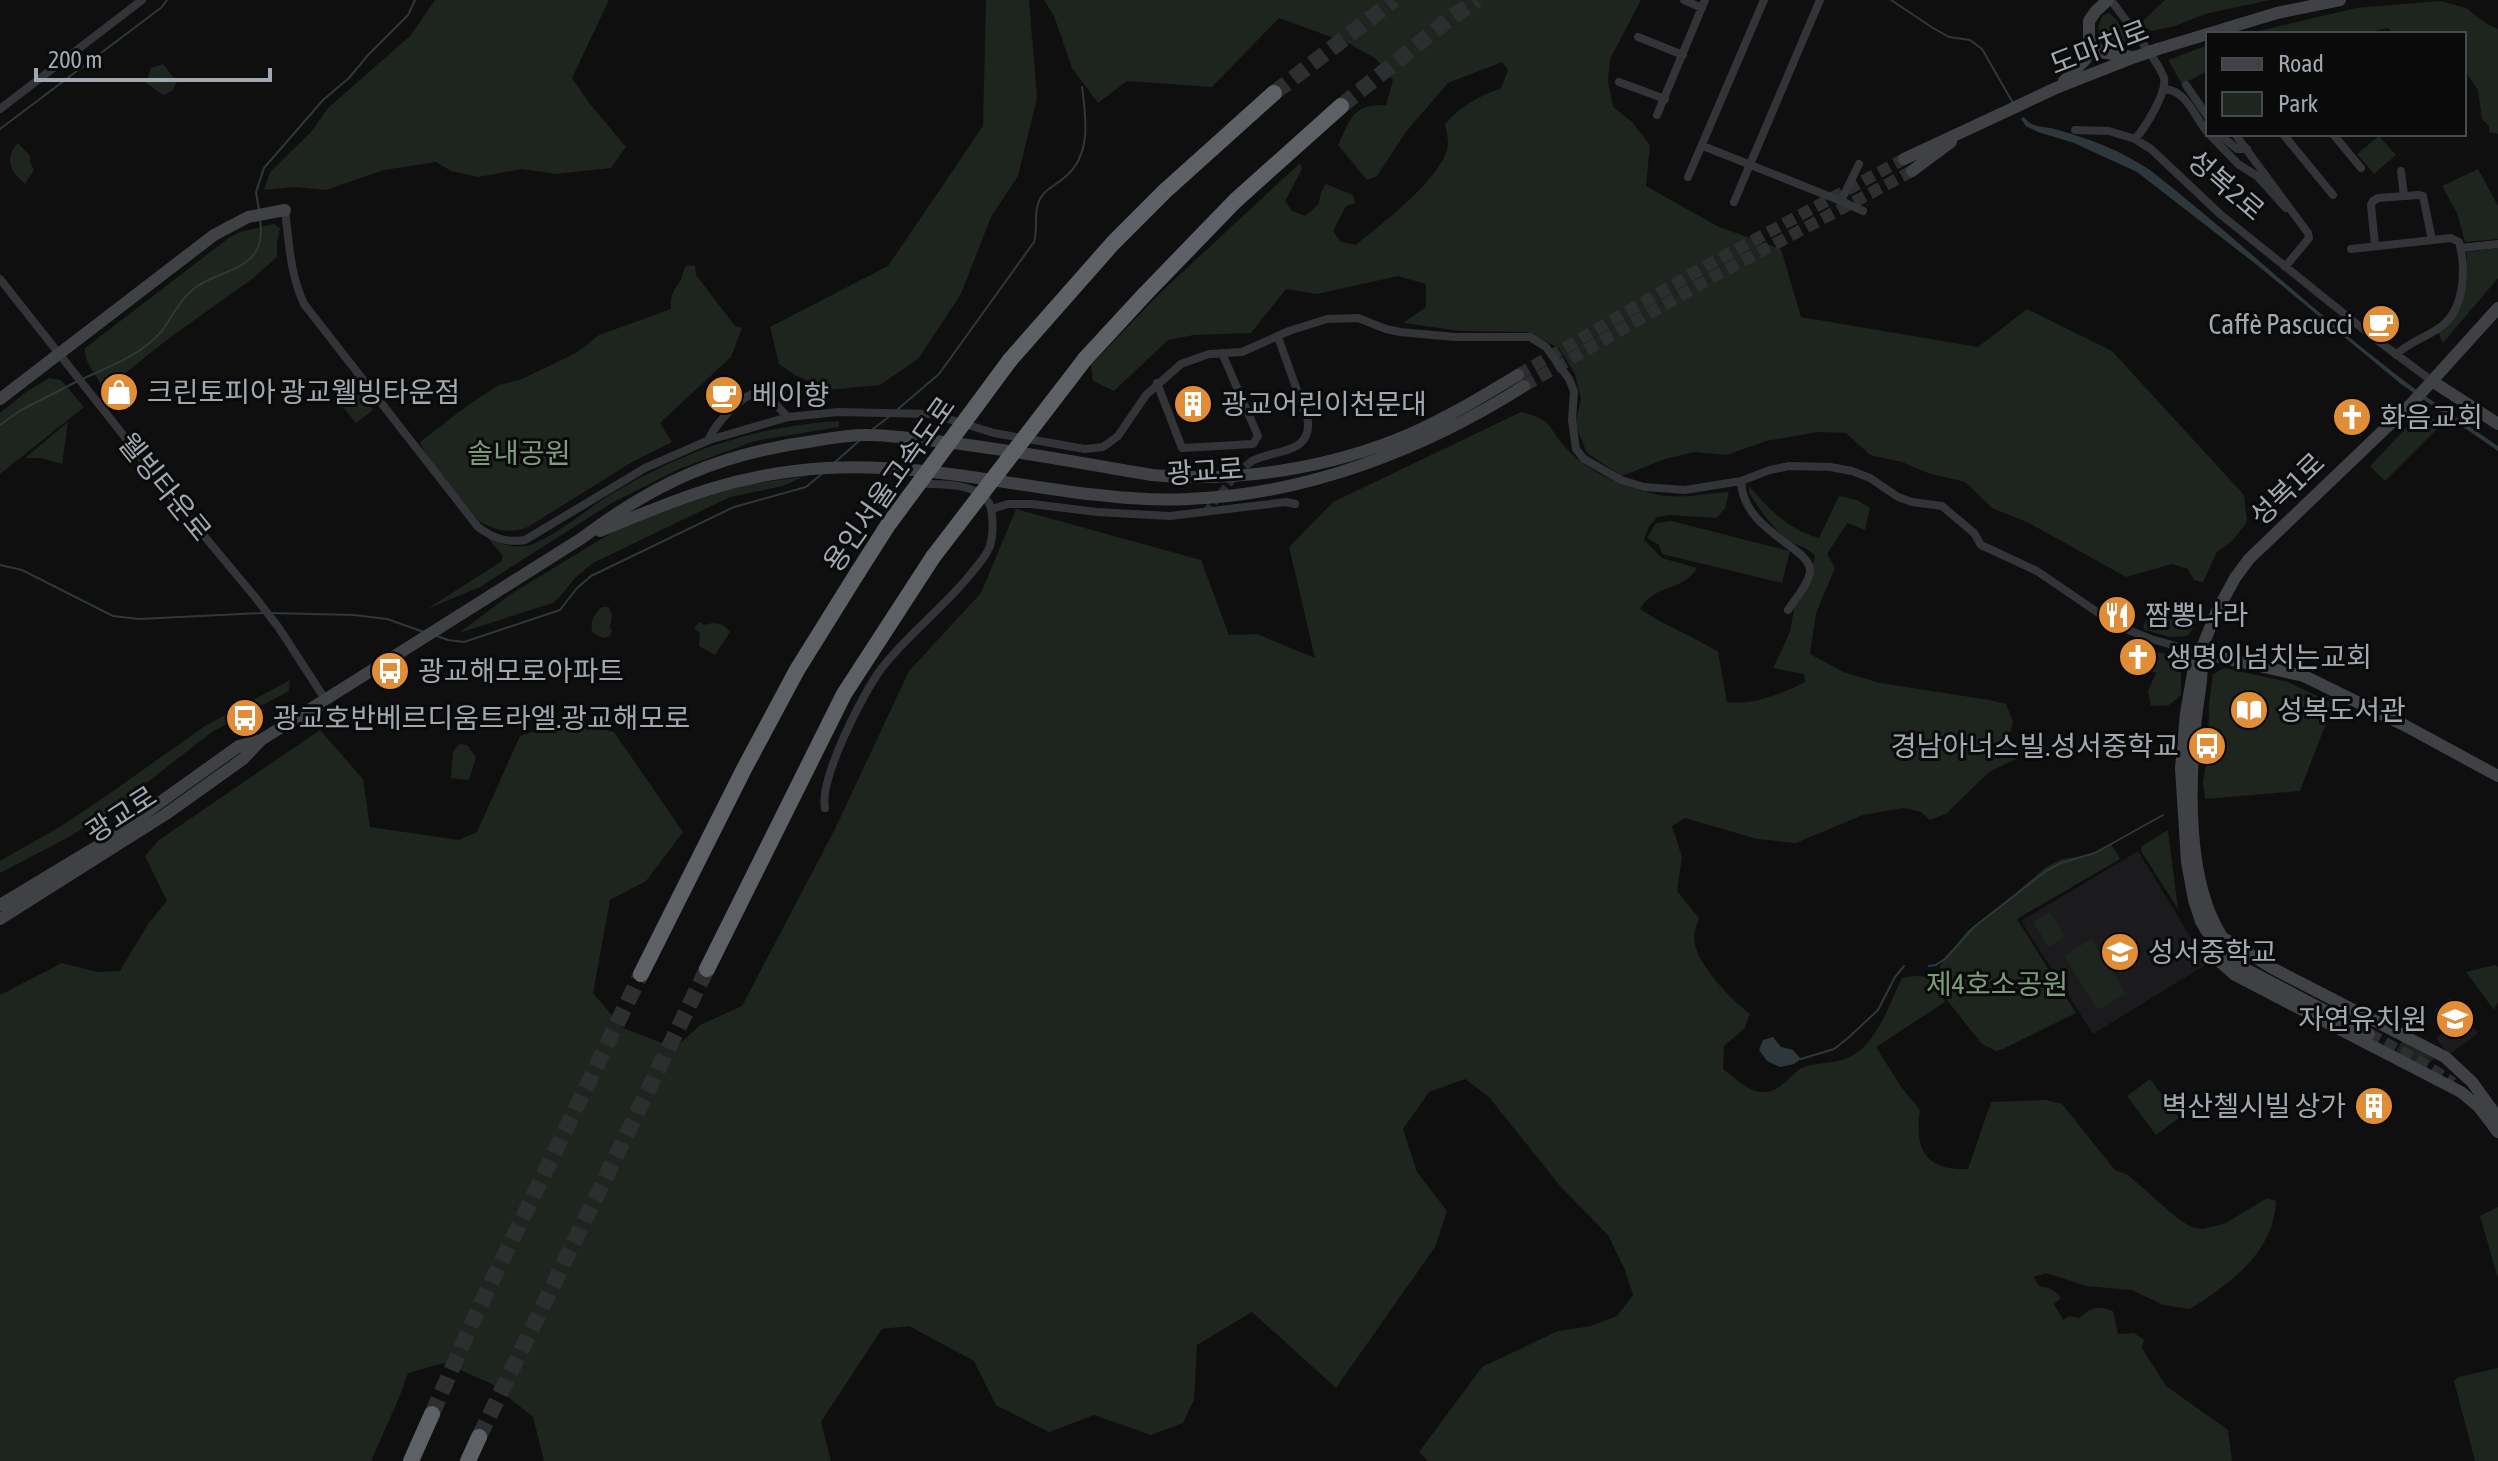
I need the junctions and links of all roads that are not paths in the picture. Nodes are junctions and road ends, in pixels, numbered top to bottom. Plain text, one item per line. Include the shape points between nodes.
1 (142, 0) edge
2 (1684, 0) edge
3 (1764, 0) edge
4 (1820, 0) edge
5 (2110, 0) edge
6 (2340, 0) edge
7 (1704, 4) edge
8 (2214, 32) edge
9 (2206, 34) edge
10 (1638, 37) dead end
11 (2090, 40) junction
12 (1683, 55) junction
13 (2135, 57) junction
14 (1619, 82) dead end
15 (2186, 85) dead end
16 (2056, 88) junction
17 (2164, 89) junction
18 (1274, 93) tunnel mouth
19 (1665, 99) junction
20 (1341, 106) tunnel mouth
21 (0, 109) edge
22 (2206, 114) edge
23 (1657, 115) dead end
24 (1973, 126) junction
25 (2075, 130) dead end
26 (2206, 131) edge
27 (2210, 136) edge
28 (2221, 136) edge
29 (2237, 136) edge
30 (2285, 136) edge
31 (2335, 136) edge
32 (2135, 139) junction
33 (1703, 146) junction
34 (2247, 149) junction
35 (1904, 159) tunnel mouth
36 (1859, 164) dead end
37 (1751, 167) junction
38 (2361, 168) dead end
39 (1912, 171) tunnel mouth
40 (2401, 171) dead end
41 (1688, 177) dead end
42 (2333, 195) dead end
43 (2404, 196) junction
44 (1841, 201) junction
45 (1734, 202) dead end
46 (285, 210) joint
47 (1863, 211) dead end
48 (2301, 220) junction
49 (2432, 240) junction
50 (2498, 244) edge
51 (2375, 246) junction
52 (2461, 248) junction
53 (2351, 249) dead end
54 (2285, 267) junction
55 (0, 279) edge
56 (2498, 308) edge
57 (1278, 337) junction
58 (1222, 353) junction
59 (59, 354) junction
60 (2396, 355) junction
61 (1157, 383) junction
62 (2429, 385) junction
63 (0, 399) edge
64 (788, 417) junction
65 (2498, 424) edge
66 (709, 440) junction
67 (1252, 461) tunnel mouth
68 (1741, 481) junction
69 (928, 484) dead end
70 (1295, 504) dead end
71 (992, 509) junction
72 (582, 538) junction
73 (1788, 610) dead end
74 (2201, 653) junction
75 (325, 699) junction
76 (261, 740) junction
77 (2498, 776) edge
78 (825, 808) dead end
79 (0, 905) edge
80 (2197, 911) junction
81 (0, 919) edge
82 (2218, 931) junction
83 (2247, 967) junction
84 (707, 969) tunnel mouth
85 (641, 974) tunnel mouth
86 (2390, 1028) junction
87 (2371, 1032) tunnel mouth
88 (2382, 1051) junction
89 (2445, 1057) junction
90 (2435, 1077) junction
91 (2498, 1118) edge
92 (2498, 1132) edge
93 (432, 1414) tunnel mouth
94 (479, 1437) tunnel mouth
95 (411, 1461) edge
96 (468, 1461) edge

1 - 21 street
2 - 7 street
3 - 33 street
4 - 37 street
5 - 11 main road via 2092,15
5 - 17 street, 성복2로 via 2161,72
6 - 8 main road, 도마치로, bridge
7 - 12 street
9 - 13 main road, 도마치로, bridge
10 - 12 street
11 - 13 main road via 2100,52
11 - 16 main road via 2085,60
12 - 19 street
13 - 16 main road, 도마치로
14 - 19 street
15 - 22 street
16 - 24 main road, 도마치로
17 - 26 street, 성복2로 via 2181,97
17 - 32 street
18 - 85 highway, 용인서울고속도로, bridge via 1113,243 1010,360 888,525 797,670
19 - 23 street
20 - 84 highway, bridge via 1235,201 1085,359 933,557 844,694
24 - 35 main road
24 - 39 main road
25 - 32 street, 성복2로 via 2109,131
27 - 48 street, 성복2로
28 - 34 street via 2237,149
29 - 34 street
30 - 42 street
31 - 38 street
32 - 54 street, 성복2로
33 - 37 street
33 - 41 street
34 - 48 street
36 - 44 street
37 - 44 street
37 - 45 street
40 - 43 street
43 - 49 street via 2423,196
43 - 51 street via 2373,201
44 - 47 street
46 - 59 main road via 248,217 214,235
46 - 66 street via 290,262 304,304 462,508 488,534 525,540 643,470
48 - 54 street, 성복2로 via 2309,238
49 - 51 street
49 - 52 street via 2451,238
50 - 52 street
51 - 53 street
52 - 60 street via 2462,283 2451,317
54 - 60 street, 성복2로
55 - 59 street, 웰빙타운로
56 - 62 main road, 성복1로
57 - 58 street via 1242,352
57 - 67 street via 1309,431 1297,448
57 - 68 street via 1344,317 1400,332 1530,337 1546,347 1569,379 1576,449 1584,459 1621,480 1655,488 1685,490
58 - 61 street via 1181,364
58 - 61 street via 1258,436 1253,444 1182,448
59 - 63 main road
59 - 75 street, 웰빙타운로 via 279,628
60 - 62 street, 성복2로
61 - 64 street via 1118,436 1093,449 994,433 913,412
62 - 65 main road, 성복2로
62 - 74 main road, 성복1로 via 2249,559 2220,603
64 - 66 street
64 - 66 street via 757,392 720,421
68 - 73 street via 1755,517 1809,564 1807,580
68 - 74 street via 1789,466 1852,471 1898,497 1942,506 1981,545 2037,571 2116,625
69 - 71 street via 966,487
70 - 71 street via 1170,516 1032,504
71 - 78 street via 985,555 893,654 859,702 825,791
72 - 72 main road, 광교로 via 654,489 735,456 781,445 868,434 973,445 1152,475 1250,475 1368,450 1521,380 1461,421 1399,450 1326,476 1247,493 1132,497 909,470 806,470 713,487
72 - 75 main road, 광교로
74 - 77 main road via 2304,676
74 - 80 main road, 성복1로 via 2194,667 2181,768 2187,862
74 - 82 main road, 성복1로 via 2192,810 2203,898
75 - 76 main road, 광교로
76 - 79 main road, 광교로 via 239,746 103,843
76 - 81 main road, 광교로 via 166,814
80 - 83 main road, 성복1로 via 2214,942 2236,964
80 - 88 main road, 성복1로 via 2199,929 2218,960 2235,975
82 - 83 main road, 성복1로
82 - 86 main road via 2272,968
83 - 87 main road
86 - 88 main road via 2393,1040
86 - 89 main road
88 - 90 main road, 성복1로
89 - 90 main road via 2433,1062
89 - 91 main road
90 - 92 main road, 성복1로 via 2471,1099
93 - 95 highway
94 - 96 highway

